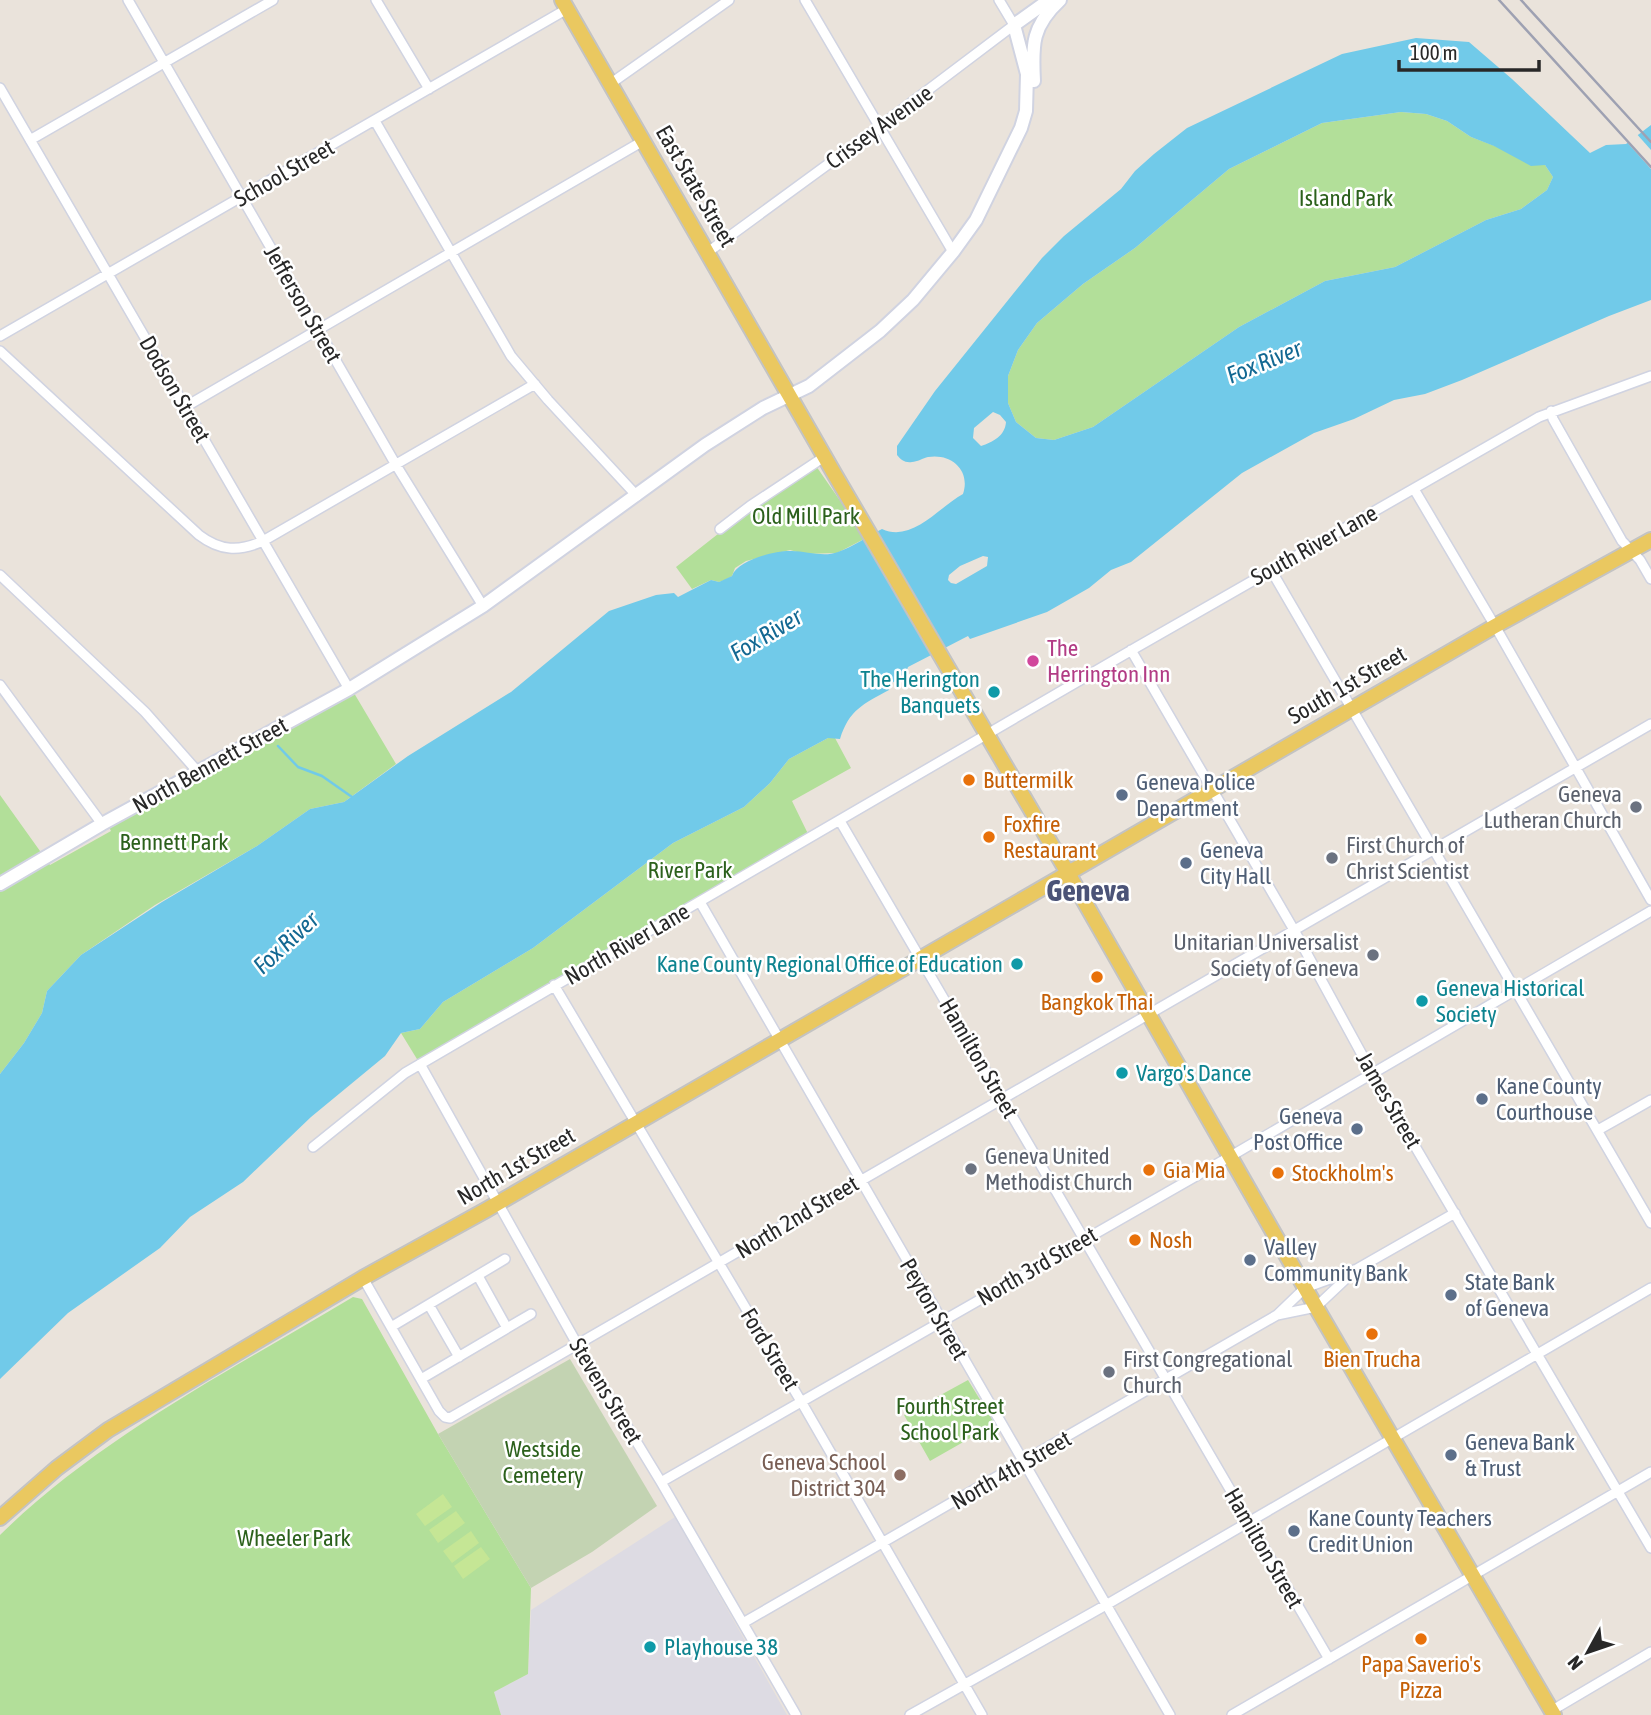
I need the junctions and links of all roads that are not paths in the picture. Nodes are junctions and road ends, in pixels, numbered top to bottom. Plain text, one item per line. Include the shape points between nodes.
1 (128, 0) edge
2 (273, 0) edge
3 (376, 0) edge
4 (729, 0) edge
5 (805, 0) edge
6 (999, 0) edge
7 (1048, 0) edge
8 (1060, 0) edge
9 (564, 4) edge
10 (1014, 25) junction
11 (164, 63) junction
12 (610, 84) junction
13 (0, 88) edge
14 (429, 89) junction
15 (1026, 111) junction
16 (375, 121) junction
17 (879, 127) junction
18 (30, 139) junction
19 (643, 141) junction
20 (241, 196) junction
21 (451, 252) junction
22 (708, 252) junction
23 (953, 252) junction
24 (108, 275) junction
25 (318, 330) junction
26 (0, 336) edge
27 (0, 351) edge
28 (1651, 376) edge
29 (535, 384) junction
30 (789, 395) junction
31 (185, 407) junction
32 (1551, 411) junction
33 (824, 457) junction
34 (396, 465) junction
35 (1414, 489) junction
36 (637, 496) junction
37 (720, 529) dead end
38 (1651, 540) edge
39 (263, 541) junction
40 (1631, 551) junction
41 (1271, 570) junction
42 (0, 575) edge
43 (1651, 579) edge
44 (483, 606) junction
45 (1495, 626) junction
46 (1131, 650) junction
47 (0, 685) edge
48 (349, 690) junction
49 (1353, 708) junction
50 (1651, 724) edge
51 (987, 734) junction
52 (1575, 769) junction
53 (198, 772) junction
54 (1212, 789) junction
55 (840, 821) junction
56 (102, 824) junction
57 (1434, 850) junction
58 (1068, 873) junction
59 (0, 884) edge
60 (1651, 900) edge
61 (700, 901) junction
62 (1651, 911) edge
63 (1294, 930) junction
64 (921, 958) junction
65 (554, 985) junction
66 (1515, 990) junction
67 (1148, 1013) junction
68 (779, 1040) junction
69 (420, 1064) junction
70 (1372, 1073) junction
71 (1002, 1097) junction
72 (1651, 1100) edge
73 (637, 1123) junction
74 (1598, 1130) junction
75 (313, 1147) dead end
76 (1231, 1156) junction
77 (860, 1180) junction
78 (497, 1203) junction
79 (1455, 1213) junction
80 (1651, 1223) edge
81 (1084, 1239) junction
82 (505, 1259) dead end
83 (718, 1264) junction
84 (1357, 1269) junction
85 (478, 1276) junction
86 (363, 1278) junction
87 (1305, 1288) junction
88 (1651, 1288) edge
89 (429, 1305) junction
90 (1316, 1307) junction
91 (531, 1314) dead end
92 (1277, 1315) junction
93 (942, 1321) junction
94 (391, 1327) junction
95 (507, 1328) junction
96 (578, 1344) junction
97 (1538, 1353) junction
98 (459, 1357) junction
99 (421, 1379) junction
100 (1166, 1380) junction
101 (802, 1403) junction
102 (1393, 1439) junction
103 (1023, 1462) junction
104 (1651, 1472) edge
105 (661, 1482) junction
106 (1618, 1491) junction
107 (0, 1518) edge
108 (1248, 1521) junction
109 (883, 1543) junction
110 (1651, 1548) edge
111 (1472, 1576) junction
112 (1106, 1605) junction
113 (743, 1623) junction
114 (1651, 1652) edge
115 (1329, 1659) junction
116 (965, 1684) junction
117 (1553, 1713) edge
118 (796, 1715) edge
119 (910, 1715) edge
120 (982, 1715) edge
121 (1170, 1715) edge
122 (1232, 1715) edge

1 - 11 street, Jefferson Street
2 - 11 street
3 - 14 street
4 - 12 street
5 - 17 street
6 - 10 street
7 - 10 main road, Crissey Avenue
8 - 15 main road via 1035,33 1034,83
9 - 12 main road, East State Street
9 - 14 street, School Street
10 - 15 main road via 1027,74
10 - 17 street, Crissey Avenue
11 - 18 street
11 - 20 street, Jefferson Street
12 - 19 main road, East State Street
13 - 18 street, Dodson Street
14 - 16 street, School Street
15 - 23 main road, North Bennett Street via 990,194
16 - 20 street, School Street
16 - 21 street
17 - 22 street, Crissey Avenue
17 - 23 street
18 - 24 street, Dodson Street
19 - 21 street
19 - 22 main road, East State Street
20 - 24 street, School Street
20 - 25 street, Jefferson Street
21 - 25 street
21 - 29 street via 511,356
22 - 30 main road, East State Street
23 - 30 main road, North Bennett Street via 880,331 809,386
24 - 26 street, School Street
24 - 31 street, Dodson Street
25 - 31 street
25 - 34 street, Jefferson Street
27 - 39 street via 211,543 238,549
28 - 32 street, South River Lane
29 - 34 street
29 - 36 street
30 - 33 main road, East State Street
30 - 36 main road, North Bennett Street via 705,445
31 - 39 street, Dodson Street
32 - 35 street, South River Lane
32 - 40 street
33 - 37 street
33 - 51 main road, East State Street
34 - 39 street
34 - 44 street, Jefferson Street
35 - 41 street, South River Lane
35 - 45 street
36 - 44 main road, North Bennett Street
38 - 40 main road, South 1st Street
39 - 48 street, Dodson Street
40 - 43 street
40 - 45 main road, South 1st Street
41 - 46 street, South River Lane
41 - 49 street
42 - 53 street via 145,712
44 - 48 main road, North Bennett Street
45 - 49 main road, South 1st Street
45 - 52 street
46 - 51 street, South River Lane
46 - 54 street, James Street
47 - 56 street
48 - 53 main road, North Bennett Street
49 - 54 main road, South 1st Street
49 - 57 street
50 - 52 street, North 2nd Street
51 - 55 street, North River Lane
51 - 58 main road, East State Street
52 - 57 street, North 2nd Street
52 - 60 street
53 - 56 main road, North Bennett Street
54 - 58 main road, South 1st Street
54 - 63 street, James Street
55 - 61 street, North River Lane
55 - 64 street, Hamilton Street
56 - 59 main road, North Bennett Street
57 - 63 street, North 2nd Street
57 - 66 street
58 - 64 main road, North 1st Street
58 - 67 main road, East State Street
61 - 65 street, North River Lane
61 - 68 street, Peyton Street
62 - 66 street, North 3rd Street
63 - 67 street, North 2nd Street
63 - 70 street, James Street
64 - 68 main road, North 1st Street
64 - 71 street, Hamilton Street
65 - 69 street, North River Lane
65 - 73 street, Ford Street
66 - 70 street, North 3rd Street
66 - 74 street
67 - 71 street, North 2nd Street
67 - 76 main road, East State Street
68 - 73 main road, North 1st Street
68 - 77 street, Peyton Street
69 - 75 street, North River Lane
69 - 78 street, Stevens Street
70 - 76 street, North 3rd Street
70 - 79 street, James Street
71 - 77 street, North 2nd Street
71 - 81 street, Hamilton Street
72 - 74 street
73 - 78 main road, North 1st Street
73 - 83 street, Ford Street
74 - 80 street
76 - 81 street, North 3rd Street
76 - 87 main road, East State Street
77 - 83 street, North 2nd Street
77 - 93 street, Peyton Street
78 - 86 main road, North 1st Street
78 - 96 street, Stevens Street
79 - 84 street
79 - 97 street, James Street
81 - 93 street, North 3rd Street
81 - 100 street, Hamilton Street
82 - 85 street
83 - 96 street, North 2nd Street
83 - 101 street, Ford Street
84 - 87 street
84 - 90 street
85 - 89 street
85 - 95 street
86 - 94 street
86 - 107 main road, North 1st Street via 108,1430
87 - 90 main road, East State Street
87 - 92 street, North 4th Street
88 - 97 street
89 - 94 street
89 - 98 street
90 - 92 street, North 4th Street
90 - 102 main road, East State Street
91 - 95 street
92 - 100 street, North 4th Street
93 - 101 street, North 3rd Street
93 - 103 street, Peyton Street
94 - 99 street
95 - 98 street
96 - 99 street, North 2nd Street via 450,1418 439,1411
96 - 105 street, Stevens Street
97 - 102 street
97 - 106 street, James Street
98 - 99 street
100 - 103 street, North 4th Street
100 - 108 street, Hamilton Street
101 - 105 street, North 3rd Street
101 - 109 street, Ford Street
102 - 108 street
102 - 111 main road, East State Street
103 - 109 street, North 4th Street
103 - 112 street, Peyton Street
104 - 106 street
105 - 113 street, Stevens Street
106 - 110 street, James Street
106 - 111 street
108 - 112 street
108 - 115 street, Hamilton Street
109 - 113 street, North 4th Street
109 - 116 street, Ford Street
111 - 115 street
111 - 117 main road, East State Street
112 - 116 street
112 - 121 street, Peyton Street
113 - 118 street, Stevens Street
114 - 117 street
115 - 122 street
116 - 119 street
116 - 120 street, Ford Street

